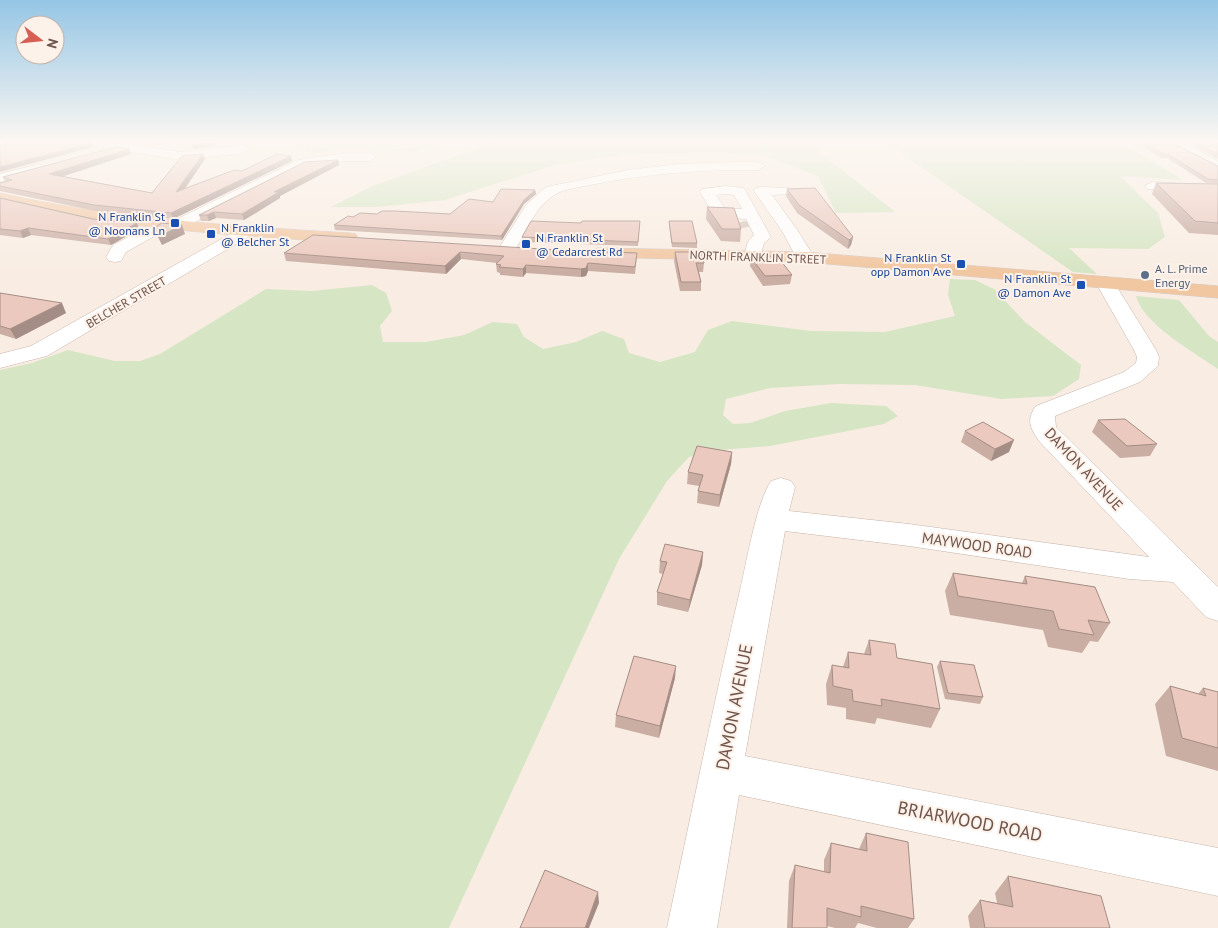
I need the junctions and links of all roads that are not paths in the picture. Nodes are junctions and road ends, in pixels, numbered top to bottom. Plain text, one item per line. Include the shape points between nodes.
1 (256, 185) edge
2 (575, 185) edge
3 (1152, 186) dead end
4 (1218, 189) edge
5 (786, 191) edge
6 (0, 197) edge
7 (744, 220) tunnel mouth
8 (169, 226) junction
9 (248, 231) junction
10 (369, 239) edge
11 (490, 247) edge
12 (754, 248) junction
13 (517, 249) joint
14 (583, 252) edge
15 (115, 257) dead end
16 (805, 257) junction
17 (159, 263) dead end
18 (185, 267) junction
19 (1105, 283) junction
20 (1218, 292) edge
21 (0, 361) edge
22 (776, 503) joint
23 (1181, 570) junction
24 (1218, 608) edge
25 (721, 771) junction
26 (1218, 872) edge
27 (692, 928) edge

1 - 8 street
2 - 13 street via 544,194 533,207
3 - 4 street
5 - 16 street via 761,191
6 - 8 main road via 96,218
7 - 12 street via 747,237
8 - 9 main road
8 - 15 street via 120,249
9 - 10 main road
9 - 18 street, BELCHER STREET
11 - 13 main road
12 - 14 main road, NORTH FRANKLIN STREET
12 - 16 main road, NORTH FRANKLIN STREET
16 - 19 main road, NORTH FRANKLIN STREET
17 - 18 street
18 - 21 street, BELCHER STREET via 39,351
19 - 20 main road, NORTH FRANKLIN STREET
19 - 23 street, DAMON AVENUE via 1145,350 1148,366 1132,377 1052,407 1041,420 1048,435
22 - 23 street, MAYWOOD ROAD via 909,536 1139,568
22 - 25 street, DAMON AVENUE
23 - 24 street, DAMON AVENUE
25 - 26 street, BRIARWOOD ROAD
25 - 27 street, DAMON AVENUE

